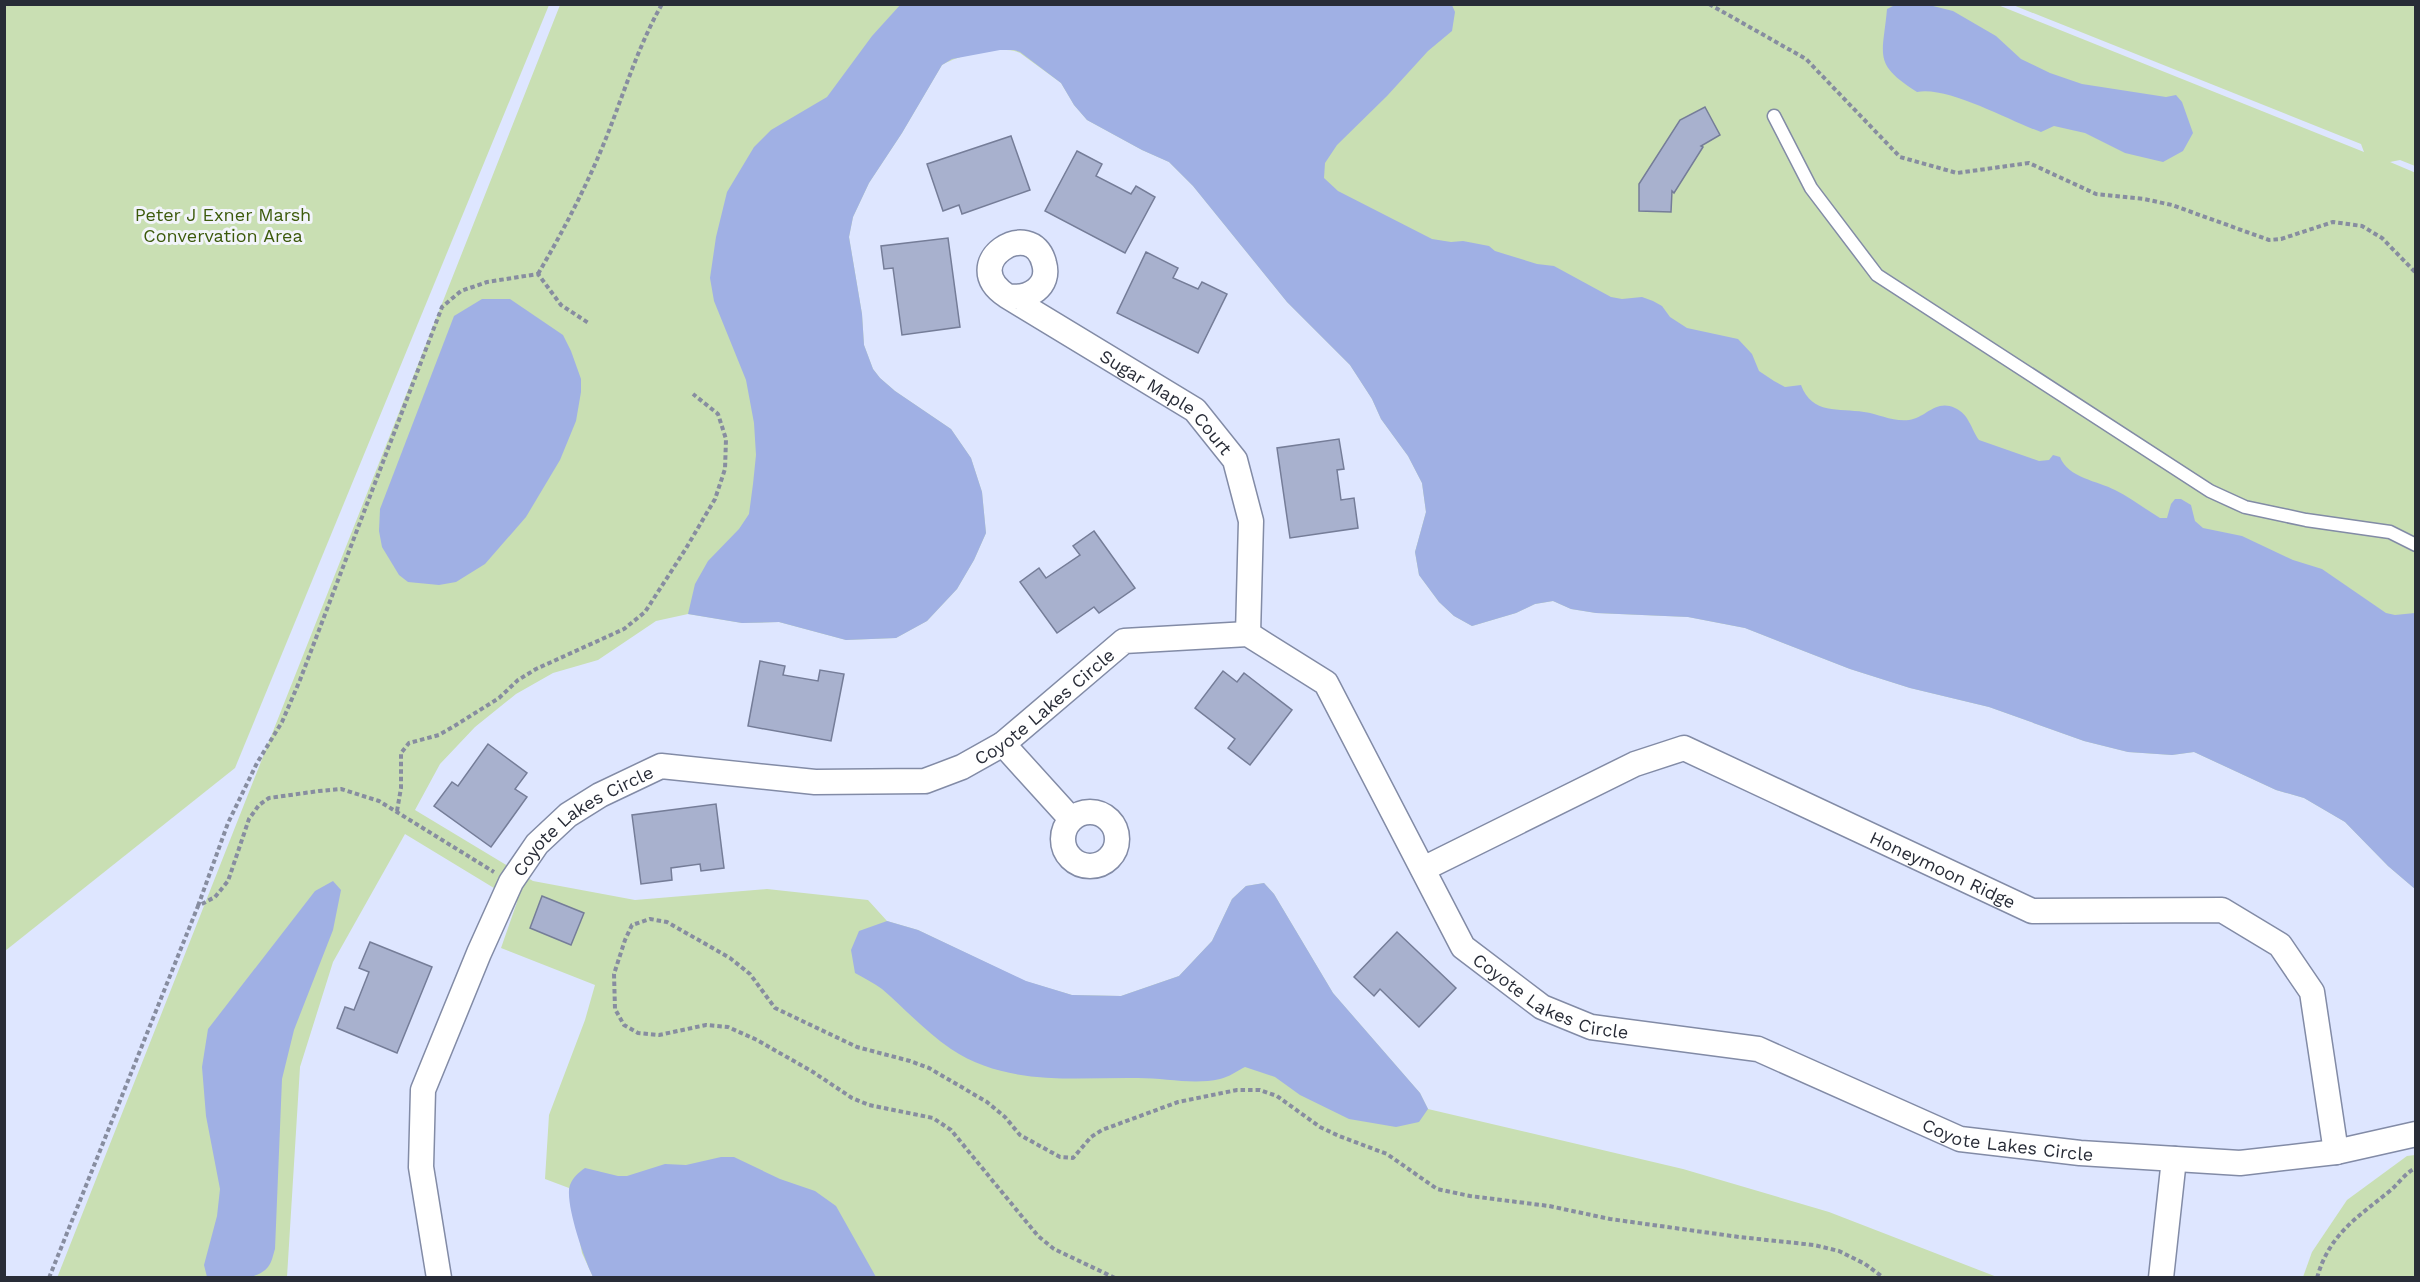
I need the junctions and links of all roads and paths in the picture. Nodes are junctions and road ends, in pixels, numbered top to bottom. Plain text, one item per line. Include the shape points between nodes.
1 (662, 4) edge
2 (1709, 4) edge
3 (1774, 116) dead end
4 (2415, 273) edge
5 (538, 274) junction
6 (1007, 296) dead end
7 (590, 324) dead end
8 (693, 394) dead end
9 (2415, 545) edge
10 (1248, 634) junction
11 (1003, 744) junction
12 (397, 811) junction
13 (1071, 819) dead end
14 (1423, 869) junction
15 (500, 876) dead end
16 (198, 906) junction
17 (2415, 1134) edge
18 (2336, 1152) junction
19 (2174, 1159) junction
20 (2415, 1168) edge
21 (49, 1278) edge
22 (439, 1278) edge
23 (1115, 1278) edge
24 (1884, 1278) edge
25 (2161, 1278) edge
26 (2317, 1278) edge

1 - 5 path via 637,55 584,187
2 - 4 path via 1806,59 1900,157 1957,173 2029,163 2096,194 2172,205 2269,240 2333,222 2362,226 2382,238
3 - 9 lane via 1811,188 1877,275 2210,491 2245,507 2390,532
5 - 7 path via 561,305
5 - 16 path via 487,282 461,291 442,308 300,680 233,813
6 - 10 street, Sugar Maple Court via 1195,410 1235,460 1251,521
8 - 12 path via 717,414 726,439 725,469 715,499 645,612 624,629 536,669 499,698 439,735 409,743 401,753
10 - 11 street, Coyote Lakes Circle via 1124,641
10 - 14 street, Coyote Lakes Circle via 1326,683
11 - 13 street
11 - 22 street, Coyote Lakes Circle via 962,767 925,781 815,782 661,766 600,795 568,815 537,843 511,882 423,1090 421,1167
12 - 15 path
12 - 16 path via 340,789 269,798 249,819 228,881 214,897
14 - 18 street, Honeymoon Ridge via 1635,764 1684,748 2032,911 2222,910 2280,945 2312,992
14 - 19 street, Coyote Lakes Circle via 1463,947 1542,1007 1592,1027 1758,1049 1960,1139
16 - 21 path
17 - 18 street, Coyote Lakes Circle
18 - 19 street, Coyote Lakes Circle via 2240,1163
19 - 25 street
20 - 26 path via 2333,1240
23 - 24 path via 1054,1249 1038,1236 951,1130 933,1118 852,1098 805,1067 728,1027 706,1025 659,1035 638,1033 624,1025 615,1010 614,974 632,925 650,920 667,922 730,958 750,974 776,1008 857,1047 929,1068 987,1102 1020,1135 1060,1157 1072,1158 1102,1130 1178,1102 1237,1090 1260,1090 1277,1096 1320,1127 1387,1154 1437,1189 1610,1219 1814,1245 1839,1251

